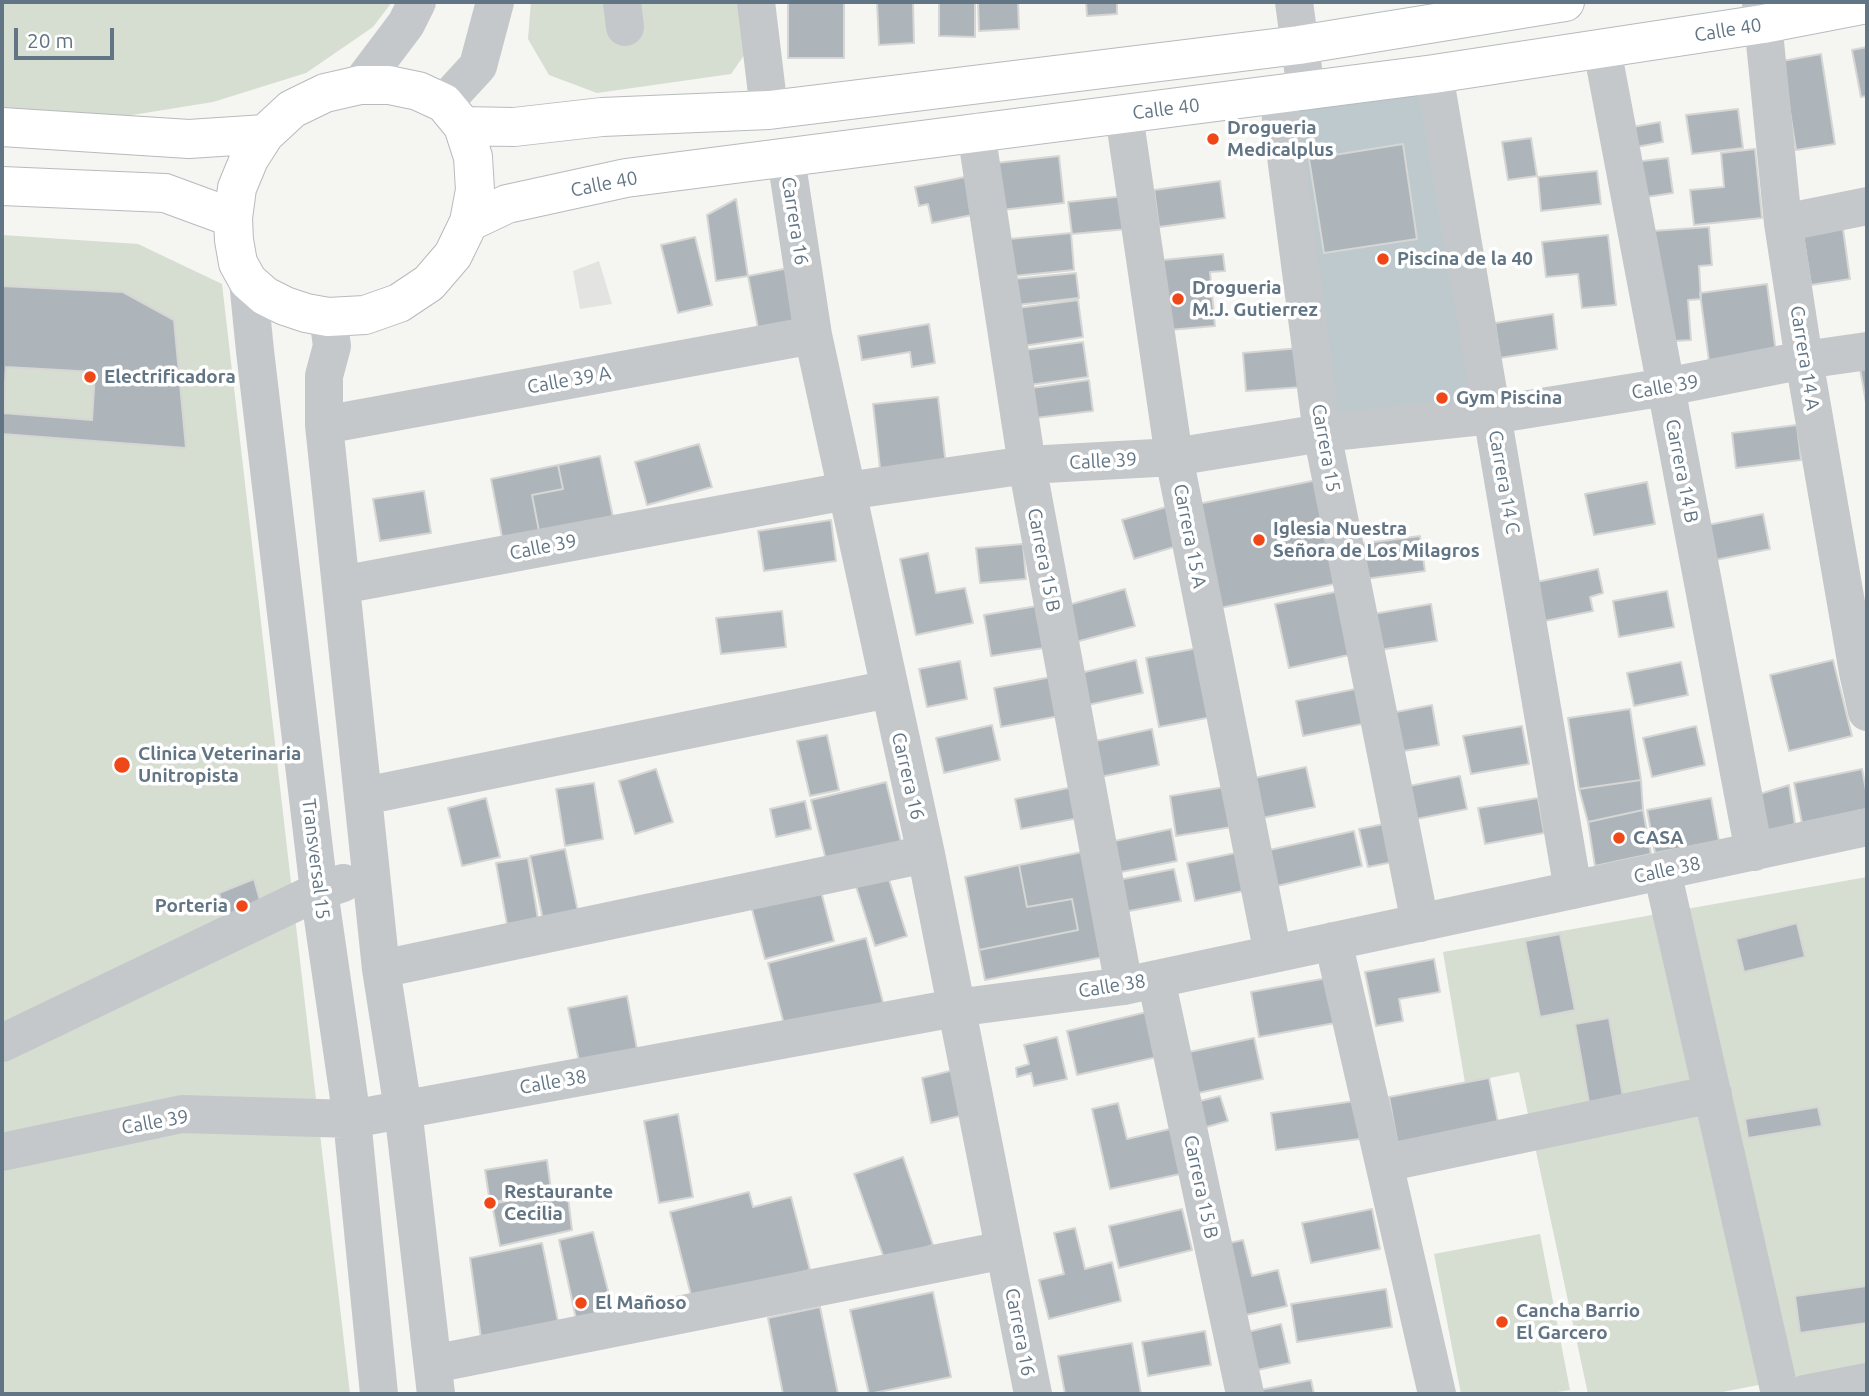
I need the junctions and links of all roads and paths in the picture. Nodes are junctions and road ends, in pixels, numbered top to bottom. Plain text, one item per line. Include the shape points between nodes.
1 (416, 2) edge
2 (495, 2) edge
3 (756, 2) edge
4 (1294, 2) edge
5 (1565, 2) edge
6 (1867, 4) edge
7 (1762, 13) edge
8 (1299, 45) junction
9 (1602, 49) junction
10 (1434, 74) junction
11 (360, 85) junction
12 (1292, 93) junction
13 (769, 110) junction
14 (454, 114) junction
15 (1124, 115) junction
16 (2, 127) edge
17 (976, 132) junction
18 (265, 134) junction
19 (786, 158) junction
20 (2, 186) edge
21 (1867, 206) edge
22 (233, 218) junction
23 (468, 222) junction
24 (1783, 223) junction
25 (248, 281) junction
26 (328, 317) junction
27 (813, 335) junction
28 (1867, 351) edge
29 (1804, 360) junction
30 (1666, 387) junction
31 (1492, 415) junction
32 (324, 425) junction
33 (1322, 433) junction
34 (1174, 457) junction
35 (1027, 465) junction
36 (846, 491) junction
37 (1851, 526) edge
38 (341, 585) junction
39 (1863, 671) edge
40 (889, 689) junction
41 (1867, 712) edge
42 (364, 796) junction
43 (1867, 827) edge
44 (1754, 852) junction
45 (926, 854) junction
46 (1662, 871) junction
47 (371, 873) junction
48 (1573, 890) junction
49 (319, 891) junction
50 (1420, 923) junction
51 (1333, 941) junction
52 (1273, 954) junction
53 (381, 969) junction
54 (1140, 983) junction
55 (955, 1008) junction
56 (2, 1043) edge
57 (1713, 1094) junction
58 (403, 1109) junction
59 (352, 1118) junction
60 (2, 1152) edge
61 (1385, 1163) junction
62 (1004, 1251) junction
63 (435, 1379) edge
64 (1867, 1382) edge
65 (379, 1394) edge
66 (1032, 1394) edge
67 (1245, 1394) edge
68 (1437, 1394) edge
69 (1780, 1394) edge
70 (1805, 1394) edge

1 - 11 street via 406,24
2 - 14 street via 478,66
3 - 13 street
4 - 8 street, Carrera 15
5 - 8 main road
6 - 7 main road, Calle 40
7 - 9 main road, Calle 40
7 - 24 street, Carrera 14 A
8 - 12 street, Carrera 15
8 - 13 main road
9 - 10 main road, Calle 40
9 - 30 street, Carrera 14 B
10 - 12 main road, Calle 40
10 - 31 street, Carrera 14 C
11 - 14 main road via 418,91
11 - 18 main road via 325,93 292,109
12 - 15 main road, Calle 40
12 - 33 street, Carrera 15
13 - 14 main road via 602,117 514,127
14 - 23 main road via 473,157 475,190
15 - 17 main road, Calle 40
15 - 34 street, Carrera 15 A
16 - 18 main road via 189,139
17 - 19 main road, Calle 40
17 - 35 street, Carrera 15 B
18 - 22 main road via 237,188
19 - 23 main road, Calle 40 via 626,178 507,204
19 - 27 street, Carrera 16
20 - 22 main road via 165,193
21 - 24 street
22 - 25 main road via 238,263
23 - 26 main road via 453,255 429,283 399,303 365,315
24 - 29 street, Carrera 14 A
25 - 26 main road via 285,306
25 - 49 street, Transversal 15
26 - 32 street via 332,346 324,376
27 - 32 street, Calle 39 A
27 - 36 street, Carrera 16
28 - 29 street, Calle 39
29 - 30 street, Calle 39
29 - 37 street, Carrera 14 A
30 - 31 street, Calle 39
30 - 44 street, Carrera 14 B
31 - 33 street, Calle 39
31 - 48 street, Carrera 14 C
32 - 38 street
33 - 34 street, Calle 39
33 - 50 street, Carrera 15
34 - 35 street, Calle 39
34 - 52 street, Carrera 15 A
35 - 36 street, Calle 39
35 - 54 street, Carrera 15 B
36 - 38 street, Calle 39
36 - 40 street, Carrera 16
37 - 39 street, Carrera 14 A
38 - 42 street
39 - 41 street, Carrera 14 A
40 - 42 street
40 - 45 street, Carrera 16
42 - 47 street
43 - 44 street, Calle 38
44 - 46 street, Calle 38
45 - 53 street
45 - 55 street, Carrera 16
46 - 48 street, Calle 38
46 - 57 street
47 - 49 street
47 - 53 street
48 - 50 street, Calle 38
49 - 56 street
49 - 59 street, Transversal 15
50 - 51 street, Calle 38
51 - 52 street, Calle 38
51 - 61 street
52 - 54 street, Calle 38
53 - 58 street
54 - 55 street, Calle 38
54 - 67 street, Carrera 15 B
55 - 58 street, Calle 38
55 - 62 street, Carrera 16
57 - 61 street
57 - 69 street
58 - 59 street, Calle 38
58 - 63 street
59 - 60 street, Calle 39 via 182,1114
59 - 65 street, Transversal 15
61 - 68 street
62 - 63 street
62 - 66 street, Carrera 16
64 - 70 street

